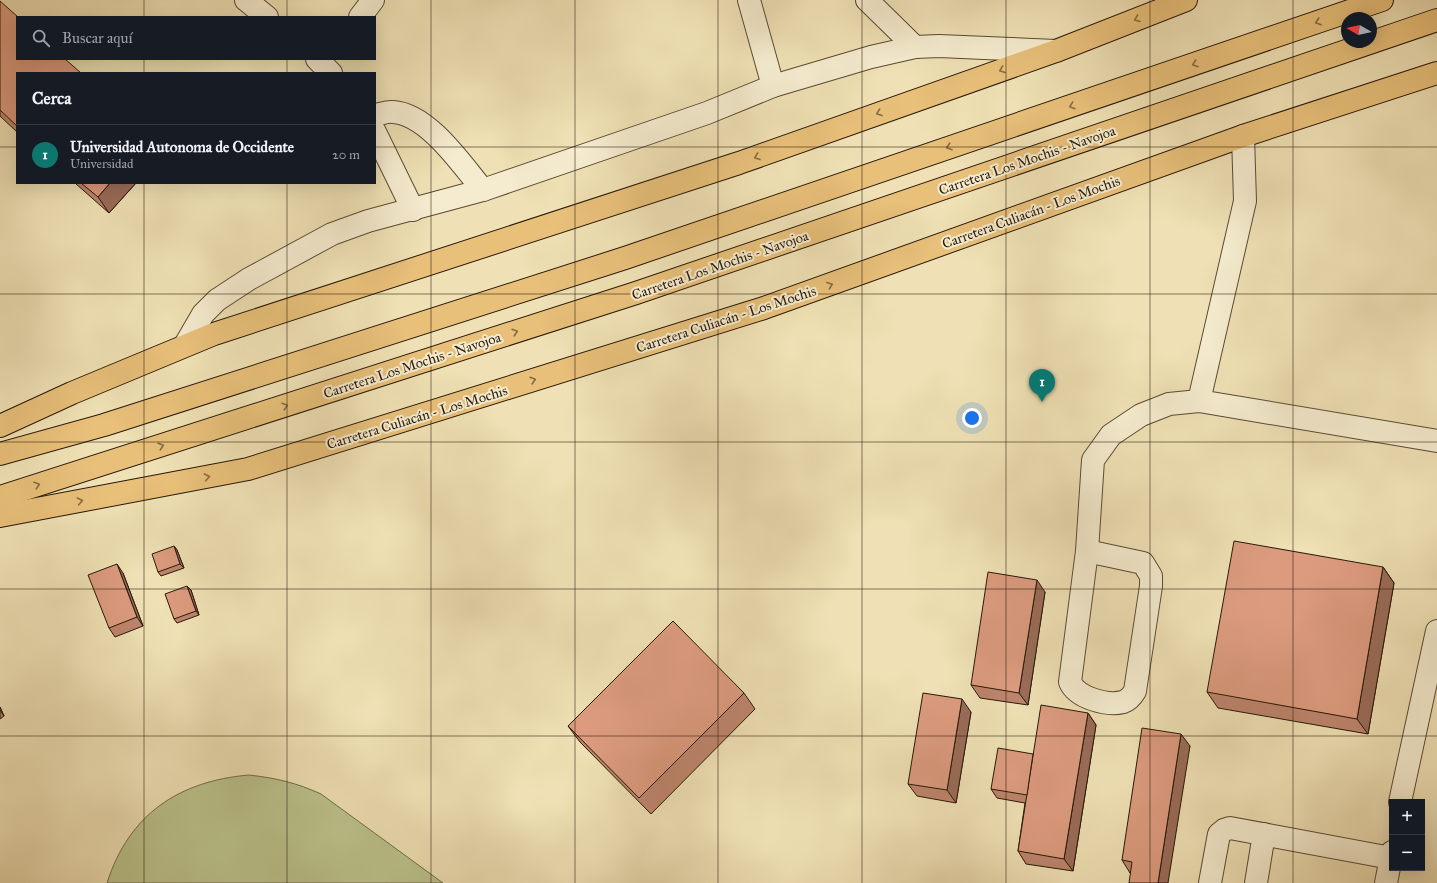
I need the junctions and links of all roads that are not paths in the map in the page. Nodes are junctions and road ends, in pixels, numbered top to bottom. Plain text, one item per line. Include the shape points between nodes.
1 (246, 0) edge
2 (374, 0) edge
3 (749, 0) edge
4 (867, 0) edge
5 (1186, 0) edge
6 (1382, 0) edge
7 (265, 16) edge
8 (361, 16) edge
9 (1437, 20) edge
10 (915, 47) junction
11 (1056, 51) junction
12 (1437, 73) edge
13 (773, 86) junction
14 (376, 114) edge
15 (376, 134) edge
16 (1243, 136) junction
17 (483, 190) junction
18 (413, 210) junction
19 (185, 345) junction
20 (1199, 401) junction
21 (0, 426) edge
22 (1437, 441) edge
23 (0, 454) edge
24 (0, 497) edge
25 (0, 516) edge
26 (1087, 551) junction
27 (1437, 631) edge
28 (1401, 799) edge
29 (1264, 834) junction
30 (1389, 855) edge
31 (1389, 869) edge
32 (1210, 883) edge
33 (1256, 883) edge
34 (1386, 883) edge

1 - 7 lane
2 - 8 lane
3 - 13 lane
4 - 10 lane
5 -> 11 main road
6 -> 23 main road via 625,258 104,425
24 -> 9 main road, Carretera Los Mochis - Navojoa via 636,294
10 - 11 lane
10 - 13 lane via 871,56
11 -> 19 main road via 739,163
12 - 16 main road, Carretera Culiacán - Los Mochis
13 - 17 lane via 707,113
14 - 17 lane via 393,111 410,116 429,128
15 - 18 lane
16 - 20 lane via 1245,201
25 -> 16 main road, Carretera Culiacán - Los Mochis via 256,467 764,308
17 - 18 lane
18 - 19 lane via 368,221 332,234 249,279 217,300 203,314
19 - 21 main road
20 - 22 lane
20 - 26 lane via 1169,404 1141,415 1111,435 1093,460
26 - 26 lane via 1070,682 1072,688 1085,696 1100,701 1124,702 1130,699 1135,691 1151,576 1143,563
27 - 28 lane
29 - 30 lane
29 - 32 lane via 1237,829 1224,830 1219,834
29 - 33 lane
31 - 34 lane

